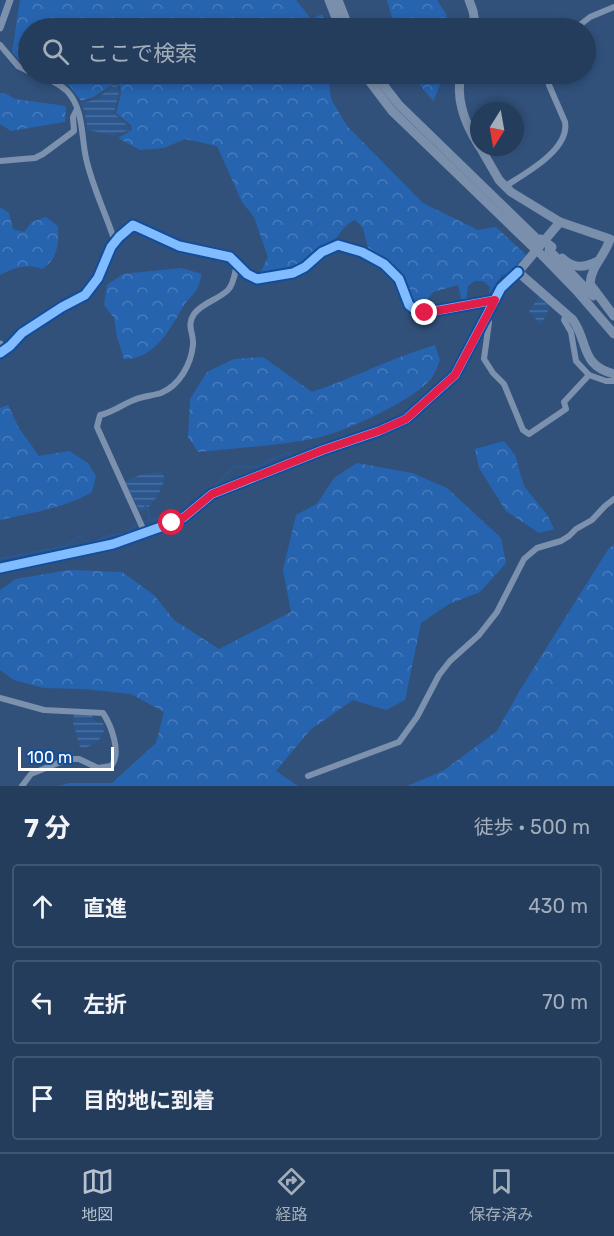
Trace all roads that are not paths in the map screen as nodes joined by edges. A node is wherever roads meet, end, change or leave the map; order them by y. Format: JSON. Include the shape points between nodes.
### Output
{"nodes":[{"id":1,"x":10,"y":0,"type":"edge"},
{"id":2,"x":329,"y":0,"type":"edge"},
{"id":3,"x":338,"y":0,"type":"edge"},
{"id":4,"x":470,"y":0,"type":"edge"},
{"id":5,"x":614,"y":7,"type":"edge"},
{"id":6,"x":335,"y":18,"type":"edge"},
{"id":7,"x":345,"y":18,"type":"edge"},
{"id":8,"x":474,"y":18,"type":"edge"},
{"id":9,"x":589,"y":18,"type":"edge"},
{"id":10,"x":0,"y":28,"type":"edge"},
{"id":11,"x":0,"y":45,"type":"edge"},
{"id":12,"x":18,"y":66,"type":"edge"},
{"id":13,"x":57,"y":84,"type":"edge"},
{"id":14,"x":372,"y":84,"type":"edge"},
{"id":15,"x":383,"y":84,"type":"edge"},
{"id":16,"x":459,"y":84,"type":"edge"},
{"id":17,"x":549,"y":84,"type":"edge"},
{"id":18,"x":77,"y":109,"type":"junction"},
{"id":19,"x":470,"y":130,"type":"edge"},
{"id":20,"x":485,"y":156,"type":"edge"},
{"id":21,"x":0,"y":161,"type":"edge"},
{"id":22,"x":504,"y":187,"type":"junction"},
{"id":23,"x":560,"y":222,"type":"junction"},
{"id":24,"x":612,"y":240,"type":"edge"},
{"id":25,"x":115,"y":242,"type":"junction"},
{"id":26,"x":538,"y":242,"type":"junction"},
{"id":27,"x":548,"y":251,"type":"junction"},
{"id":28,"x":598,"y":261,"type":"junction"},
{"id":29,"x":237,"y":264,"type":"junction"},
{"id":30,"x":518,"y":272,"type":"junction"},
{"id":31,"x":576,"y":290,"type":"junction"},
{"id":32,"x":495,"y":300,"type":"junction"},
{"id":33,"x":566,"y":314,"type":"junction"},
{"id":34,"x":614,"y":316,"type":"edge"},
{"id":35,"x":485,"y":318,"type":"junction"},
{"id":36,"x":614,"y":321,"type":"edge"},
{"id":37,"x":614,"y":334,"type":"edge"},
{"id":38,"x":614,"y":341,"type":"edge"},
{"id":39,"x":0,"y":344,"type":"edge"},
{"id":40,"x":0,"y":354,"type":"edge"},
{"id":41,"x":611,"y":372,"type":"edge"},
{"id":42,"x":589,"y":375,"type":"junction"},
{"id":43,"x":614,"y":381,"type":"edge"},
{"id":44,"x":614,"y":499,"type":"edge"},
{"id":45,"x":145,"y":533,"type":"junction"},
{"id":46,"x":0,"y":568,"type":"edge"},
{"id":47,"x":0,"y":699,"type":"edge"},
{"id":48,"x":308,"y":776,"type":"dead end"},
{"id":49,"x":22,"y":786,"type":"edge"}],
"edges":[{"from":1,"to":10,"type":"street"},
{"from":2,"to":6,"type":"main road"},
{"from":3,"to":7,"type":"main road"},
{"from":4,"to":8,"type":"main road"},
{"from":5,"to":9,"type":"street"},
{"from":11,"to":12,"type":"street"},
{"from":13,"to":18,"type":"street","via":[[67,91]]},
{"from":14,"to":26,"type":"main road","via":[[392,111]]},
{"from":15,"to":26,"type":"main road","via":[[399,105]]},
{"from":16,"to":19,"type":"main road","via":[[464,118]]},
{"from":17,"to":22,"type":"street","via":[[565,122],[564,136],[541,163]]},
{"from":18,"to":21,"type":"street","via":[[74,130],[43,154]]},
{"from":18,"to":25,"type":"street","via":[[86,157]]},
{"from":20,"to":22,"type":"main road"},
{"from":22,"to":23,"type":"main road"},
{"from":23,"to":24,"type":"main road"},
{"from":23,"to":30,"type":"main road"},
{"from":24,"to":28,"type":"main road"},
{"from":25,"to":29,"type":"street","via":[[133,225],[179,246],[230,257]]},
{"from":25,"to":40,"type":"street","via":[[98,278],[85,294],[21,333]]},
{"from":26,"to":27,"type":"main road","bridge":true},
{"from":27,"to":28,"type":"main road","via":[[574,266]]},
{"from":27,"to":31,"type":"main road"},
{"from":27,"to":36,"type":"main road"},
{"from":28,"to":34,"type":"main road","via":[[590,274],[590,284]]},
{"from":29,"to":32,"type":"street","via":[[257,279],[293,273],[338,245],[362,252],[388,268],[399,279],[409,305],[418,312]]},
{"from":29,"to":45,"type":"street","via":[[229,290],[201,306],[190,321],[193,343],[186,371],[162,393],[136,399],[100,415],[97,427]]},
{"from":30,"to":32,"type":"street"},
{"from":30,"to":33,"type":"main road"},
{"from":31,"to":37,"type":"main road"},
{"from":31,"to":38,"type":"main road"},
{"from":32,"to":35,"type":"street"},
{"from":33,"to":41,"type":"main road","via":[[579,330],[593,364]]},
{"from":33,"to":42,"type":"street","via":[[564,320],[571,332],[576,361]]},
{"from":35,"to":42,"type":"street","via":[[489,322],[484,359],[504,384],[524,430],[532,433],[566,409],[564,402]]},
{"from":35,"to":45,"type":"street","via":[[455,375],[406,419],[212,494],[183,518]]},
{"from":39,"to":40,"type":"street"},
{"from":42,"to":43,"type":"street"},
{"from":44,"to":48,"type":"street","via":[[569,536],[524,559],[497,612],[439,675],[399,742]]},
{"from":45,"to":46,"type":"street"},
{"from":47,"to":49,"type":"street","via":[[44,710],[103,713],[113,739],[116,751],[111,766],[98,768],[79,759],[68,759],[31,774]]}]}
